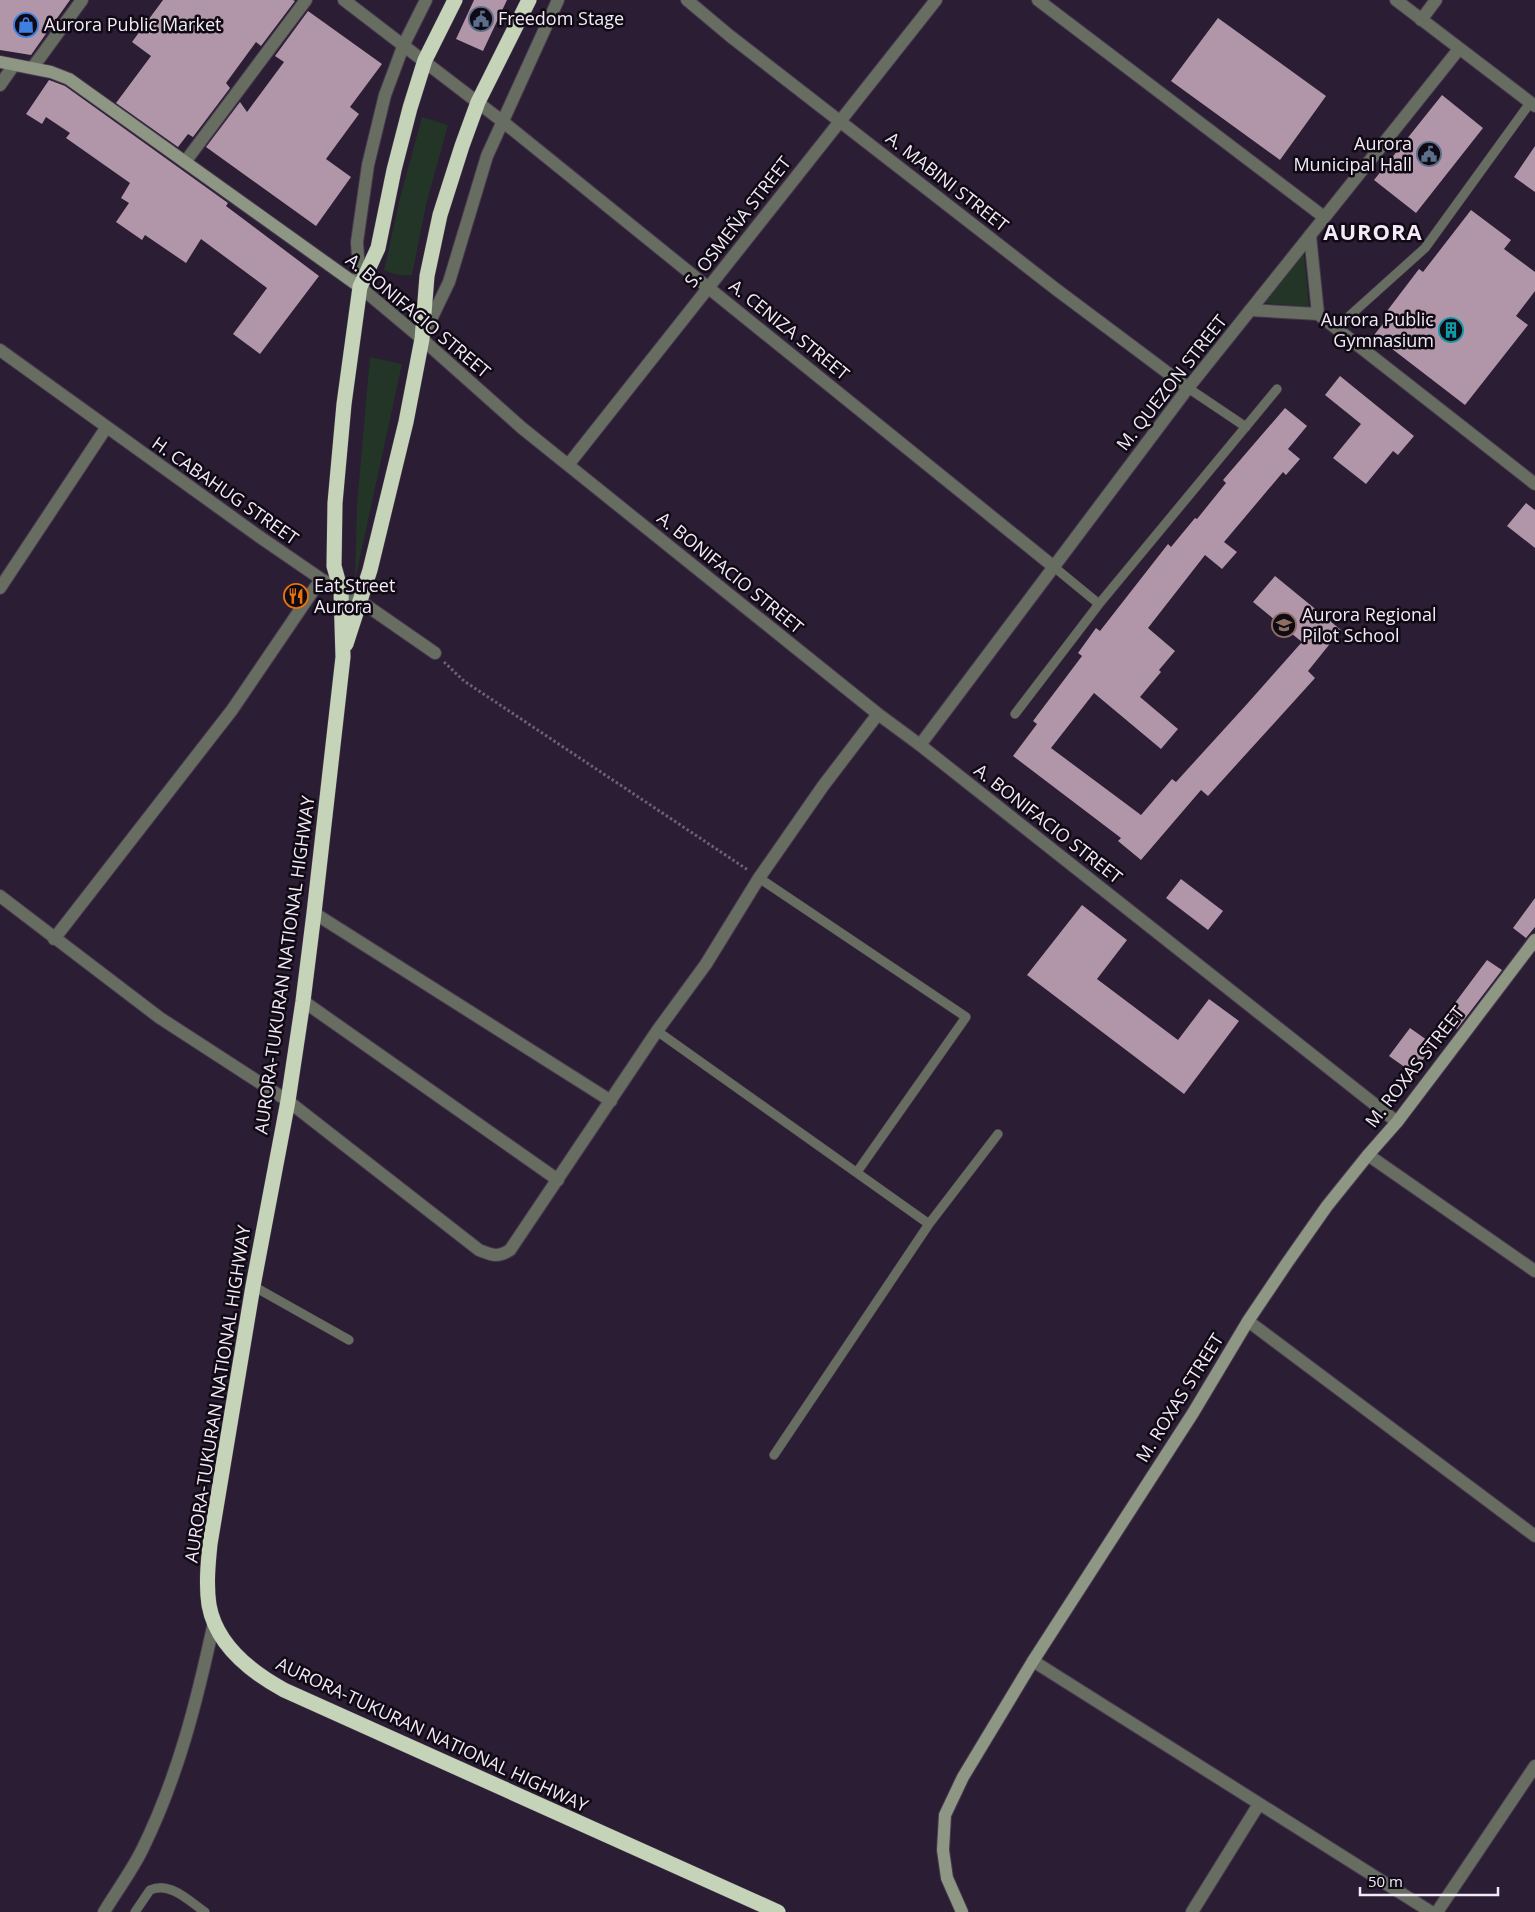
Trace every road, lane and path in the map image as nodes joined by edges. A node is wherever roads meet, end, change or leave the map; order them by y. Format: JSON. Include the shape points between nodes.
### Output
{"nodes":[{"id":1,"x":82,"y":0,"type":"edge"},
{"id":2,"x":306,"y":0,"type":"edge"},
{"id":3,"x":344,"y":0,"type":"edge"},
{"id":4,"x":426,"y":0,"type":"edge"},
{"id":5,"x":455,"y":0,"type":"edge"},
{"id":6,"x":529,"y":0,"type":"edge"},
{"id":7,"x":558,"y":0,"type":"edge"},
{"id":8,"x":687,"y":0,"type":"edge"},
{"id":9,"x":936,"y":0,"type":"edge"},
{"id":10,"x":1038,"y":0,"type":"edge"},
{"id":11,"x":1396,"y":0,"type":"edge"},
{"id":12,"x":1436,"y":0,"type":"edge"},
{"id":13,"x":1421,"y":20,"type":"junction"},
{"id":14,"x":404,"y":44,"type":"junction"},
{"id":15,"x":1459,"y":48,"type":"junction"},
{"id":16,"x":425,"y":60,"type":"junction"},
{"id":17,"x":0,"y":62,"type":"edge"},
{"id":18,"x":14,"y":65,"type":"junction"},
{"id":19,"x":33,"y":67,"type":"junction"},
{"id":20,"x":0,"y":85,"type":"edge"},
{"id":21,"x":478,"y":102,"type":"junction"},
{"id":22,"x":1533,"y":104,"type":"edge"},
{"id":23,"x":502,"y":121,"type":"junction"},
{"id":24,"x":840,"y":121,"type":"junction"},
{"id":25,"x":186,"y":162,"type":"junction"},
{"id":26,"x":1324,"y":217,"type":"junction"},
{"id":27,"x":1310,"y":235,"type":"junction"},
{"id":28,"x":360,"y":287,"type":"junction"},
{"id":29,"x":708,"y":287,"type":"junction"},
{"id":30,"x":1250,"y":310,"type":"junction"},
{"id":31,"x":1318,"y":314,"type":"junction"},
{"id":32,"x":1336,"y":328,"type":"junction"},
{"id":33,"x":422,"y":338,"type":"junction"},
{"id":34,"x":0,"y":350,"type":"edge"},
{"id":35,"x":1188,"y":388,"type":"junction"},
{"id":36,"x":1277,"y":389,"type":"dead end"},
{"id":37,"x":1246,"y":427,"type":"junction"},
{"id":38,"x":106,"y":428,"type":"junction"},
{"id":39,"x":568,"y":465,"type":"junction"},
{"id":40,"x":1535,"y":484,"type":"edge"},
{"id":41,"x":1054,"y":567,"type":"junction"},
{"id":42,"x":320,"y":579,"type":"junction"},
{"id":43,"x":0,"y":588,"type":"edge"},
{"id":44,"x":341,"y":591,"type":"junction"},
{"id":45,"x":360,"y":601,"type":"junction"},
{"id":46,"x":1099,"y":604,"type":"junction"},
{"id":47,"x":435,"y":653,"type":"joint"},
{"id":48,"x":343,"y":656,"type":"junction"},
{"id":49,"x":878,"y":714,"type":"junction"},
{"id":50,"x":1015,"y":714,"type":"dead end"},
{"id":51,"x":920,"y":745,"type":"junction"},
{"id":52,"x":759,"y":878,"type":"junction"},
{"id":53,"x":0,"y":896,"type":"edge"},
{"id":54,"x":314,"y":913,"type":"junction"},
{"id":55,"x":54,"y":939,"type":"junction"},
{"id":56,"x":1535,"y":940,"type":"edge"},
{"id":57,"x":303,"y":1001,"type":"junction"},
{"id":58,"x":658,"y":1031,"type":"junction"},
{"id":59,"x":288,"y":1101,"type":"junction"},
{"id":60,"x":611,"y":1101,"type":"junction"},
{"id":61,"x":1397,"y":1122,"type":"junction"},
{"id":62,"x":998,"y":1134,"type":"dead end"},
{"id":63,"x":1368,"y":1154,"type":"junction"},
{"id":64,"x":857,"y":1172,"type":"junction"},
{"id":65,"x":558,"y":1180,"type":"junction"},
{"id":66,"x":929,"y":1224,"type":"junction"},
{"id":67,"x":1535,"y":1271,"type":"edge"},
{"id":68,"x":253,"y":1286,"type":"junction"},
{"id":69,"x":1248,"y":1321,"type":"junction"},
{"id":70,"x":349,"y":1340,"type":"dead end"},
{"id":71,"x":774,"y":1455,"type":"dead end"},
{"id":72,"x":1535,"y":1536,"type":"edge"},
{"id":73,"x":214,"y":1622,"type":"junction"},
{"id":74,"x":1033,"y":1662,"type":"junction"},
{"id":75,"x":1535,"y":1766,"type":"edge"},
{"id":76,"x":1259,"y":1804,"type":"junction"},
{"id":77,"x":104,"y":1912,"type":"edge"},
{"id":78,"x":135,"y":1912,"type":"edge"},
{"id":79,"x":205,"y":1912,"type":"edge"},
{"id":80,"x":778,"y":1912,"type":"edge"},
{"id":81,"x":962,"y":1912,"type":"edge"},
{"id":82,"x":1192,"y":1912,"type":"edge"},
{"id":83,"x":1431,"y":1912,"type":"edge"},
{"id":84,"x":1437,"y":1912,"type":"edge"}],
"edges":[{"from":1,"to":19,"type":"street"},
{"from":2,"to":25,"type":"street"},
{"from":3,"to":14,"type":"street","name":"A. CENIZA STREET"},
{"from":4,"to":14,"type":"street","name":"AURORA-TUKURAN NATIONAL HIGHWAY"},
{"from":5,"to":16,"type":"highway","name":"AURORA-TUKURAN NATIONAL HIGHWAY"},
{"from":6,"to":21,"type":"highway","name":"AURORA-TUKURAN NATIONAL HIGHWAY"},
{"from":7,"to":23,"type":"street","name":"AURORA-TUKURAN NATIONAL HIGHWAY"},
{"from":8,"to":24,"type":"street","name":"A. MABINI STREET"},
{"from":9,"to":24,"type":"street","name":"S. OSMEÑA STREET"},
{"from":10,"to":26,"type":"street"},
{"from":11,"to":13,"type":"street"},
{"from":12,"to":13,"type":"street"},
{"from":13,"to":15,"type":"street"},
{"from":14,"to":16,"type":"street","name":"A. CENIZA STREET"},
{"from":14,"to":28,"type":"street","name":"AURORA-TUKURAN NATIONAL HIGHWAY","via":[[385,95],[368,165],[357,242]]},
{"from":15,"to":22,"type":"street"},
{"from":15,"to":26,"type":"street","name":"M. QUEZON STREET"},
{"from":16,"to":21,"type":"street","name":"A. CENIZA STREET"},
{"from":16,"to":28,"type":"highway","name":"AURORA-TUKURAN NATIONAL HIGHWAY","via":[[403,134],[378,248]]},
{"from":17,"to":18,"type":"street","name":"A. BONIFACIO STREET"},
{"from":18,"to":19,"type":"street","name":"A. BONIFACIO STREET"},
{"from":18,"to":20,"type":"street"},
{"from":19,"to":25,"type":"street","name":"A. BONIFACIO STREET","via":[[69,79]]},
{"from":21,"to":23,"type":"street","name":"A. CENIZA STREET"},
{"from":21,"to":33,"type":"highway","name":"AURORA-TUKURAN NATIONAL HIGHWAY","via":[[440,215],[427,276]]},
{"from":22,"to":32,"type":"lane","via":[[1425,248]]},
{"from":23,"to":29,"type":"street","name":"A. CENIZA STREET"},
{"from":23,"to":33,"type":"street","name":"AURORA-TUKURAN NATIONAL HIGHWAY","via":[[487,156],[448,282]]},
{"from":24,"to":29,"type":"street","name":"S. OSMEÑA STREET"},
{"from":24,"to":35,"type":"street","name":"A. MABINI STREET"},
{"from":25,"to":28,"type":"street","name":"A. BONIFACIO STREET"},
{"from":26,"to":27,"type":"street","name":"M. QUEZON STREET"},
{"from":27,"to":30,"type":"street","name":"M. QUEZON STREET"},
{"from":27,"to":31,"type":"street"},
{"from":28,"to":33,"type":"street","name":"A. BONIFACIO STREET"},
{"from":28,"to":44,"type":"highway","name":"AURORA-TUKURAN NATIONAL HIGHWAY","via":[[335,503],[334,566]]},
{"from":29,"to":39,"type":"street","name":"S. OSMEÑA STREET"},
{"from":29,"to":41,"type":"street","name":"A. CENIZA STREET"},
{"from":30,"to":31,"type":"street"},
{"from":30,"to":35,"type":"street","name":"M. QUEZON STREET"},
{"from":31,"to":32,"type":"street"},
{"from":32,"to":40,"type":"street"},
{"from":33,"to":39,"type":"street","name":"A. BONIFACIO STREET"},
{"from":33,"to":45,"type":"highway","name":"AURORA-TUKURAN NATIONAL HIGHWAY","via":[[384,518]]},
{"from":34,"to":38,"type":"street","name":"H. CABAHUG STREET"},
{"from":35,"to":37,"type":"lane"},
{"from":35,"to":41,"type":"street","name":"M. QUEZON STREET"},
{"from":36,"to":37,"type":"lane"},
{"from":37,"to":46,"type":"lane"},
{"from":38,"to":42,"type":"street","name":"H. CABAHUG STREET"},
{"from":38,"to":43,"type":"street"},
{"from":39,"to":49,"type":"street","name":"A. BONIFACIO STREET"},
{"from":41,"to":46,"type":"lane"},
{"from":41,"to":51,"type":"street","name":"M. QUEZON STREET"},
{"from":42,"to":44,"type":"street","name":"H. CABAHUG STREET"},
{"from":42,"to":55,"type":"street","via":[[232,710]]},
{"from":44,"to":45,"type":"street","name":"H. CABAHUG STREET"},
{"from":44,"to":48,"type":"highway","name":"AURORA-TUKURAN NATIONAL HIGHWAY"},
{"from":45,"to":47,"type":"street","name":"H. CABAHUG STREET"},
{"from":45,"to":48,"type":"highway","name":"AURORA-TUKURAN NATIONAL HIGHWAY"},
{"from":46,"to":50,"type":"lane"},
{"from":47,"to":52,"type":"path","via":[[464,681]]},
{"from":48,"to":54,"type":"highway","name":"AURORA-TUKURAN NATIONAL HIGHWAY"},
{"from":49,"to":51,"type":"street","name":"A. BONIFACIO STREET"},
{"from":49,"to":52,"type":"street"},
{"from":51,"to":61,"type":"street","name":"A. BONIFACIO STREET"},
{"from":52,"to":58,"type":"street","via":[[706,964]]},
{"from":52,"to":64,"type":"lane","via":[[966,1016]]},
{"from":53,"to":55,"type":"street"},
{"from":54,"to":57,"type":"highway","name":"AURORA-TUKURAN NATIONAL HIGHWAY"},
{"from":54,"to":60,"type":"street"},
{"from":55,"to":59,"type":"street","via":[[160,1018]]},
{"from":56,"to":61,"type":"street","name":"M. ROXAS STREET"},
{"from":57,"to":59,"type":"highway","name":"AURORA-TUKURAN NATIONAL HIGHWAY"},
{"from":57,"to":65,"type":"street"},
{"from":58,"to":60,"type":"street"},
{"from":58,"to":64,"type":"lane"},
{"from":59,"to":65,"type":"street","via":[[479,1250],[490,1254],[501,1255],[510,1250]]},
{"from":59,"to":68,"type":"highway","name":"AURORA-TUKURAN NATIONAL HIGHWAY"},
{"from":60,"to":65,"type":"street"},
{"from":61,"to":63,"type":"street","name":"M. ROXAS STREET"},
{"from":62,"to":66,"type":"lane"},
{"from":63,"to":67,"type":"street"},
{"from":63,"to":69,"type":"street","name":"M. ROXAS STREET","via":[[1322,1213]]},
{"from":64,"to":66,"type":"lane"},
{"from":66,"to":71,"type":"lane"},
{"from":68,"to":70,"type":"lane"},
{"from":68,"to":73,"type":"highway","name":"AURORA-TUKURAN NATIONAL HIGHWAY","via":[[210,1544],[207,1578]]},
{"from":69,"to":72,"type":"street"},
{"from":69,"to":74,"type":"street","name":"M. ROXAS STREET","via":[[1188,1422]]},
{"from":73,"to":77,"type":"street","via":[[189,1729],[165,1799],[141,1852]]},
{"from":73,"to":80,"type":"highway","name":"AURORA-TUKURAN NATIONAL HIGHWAY","via":[[242,1661],[261,1678],[284,1690]]},
{"from":74,"to":76,"type":"street"},
{"from":74,"to":81,"type":"street","name":"M. ROXAS STREET","via":[[963,1777],[945,1815],[943,1850],[947,1878]]},
{"from":75,"to":84,"type":"street"},
{"from":76,"to":82,"type":"street"},
{"from":76,"to":83,"type":"street"},
{"from":78,"to":79,"type":"lane","via":[[150,1890],[163,1887]]}]}
